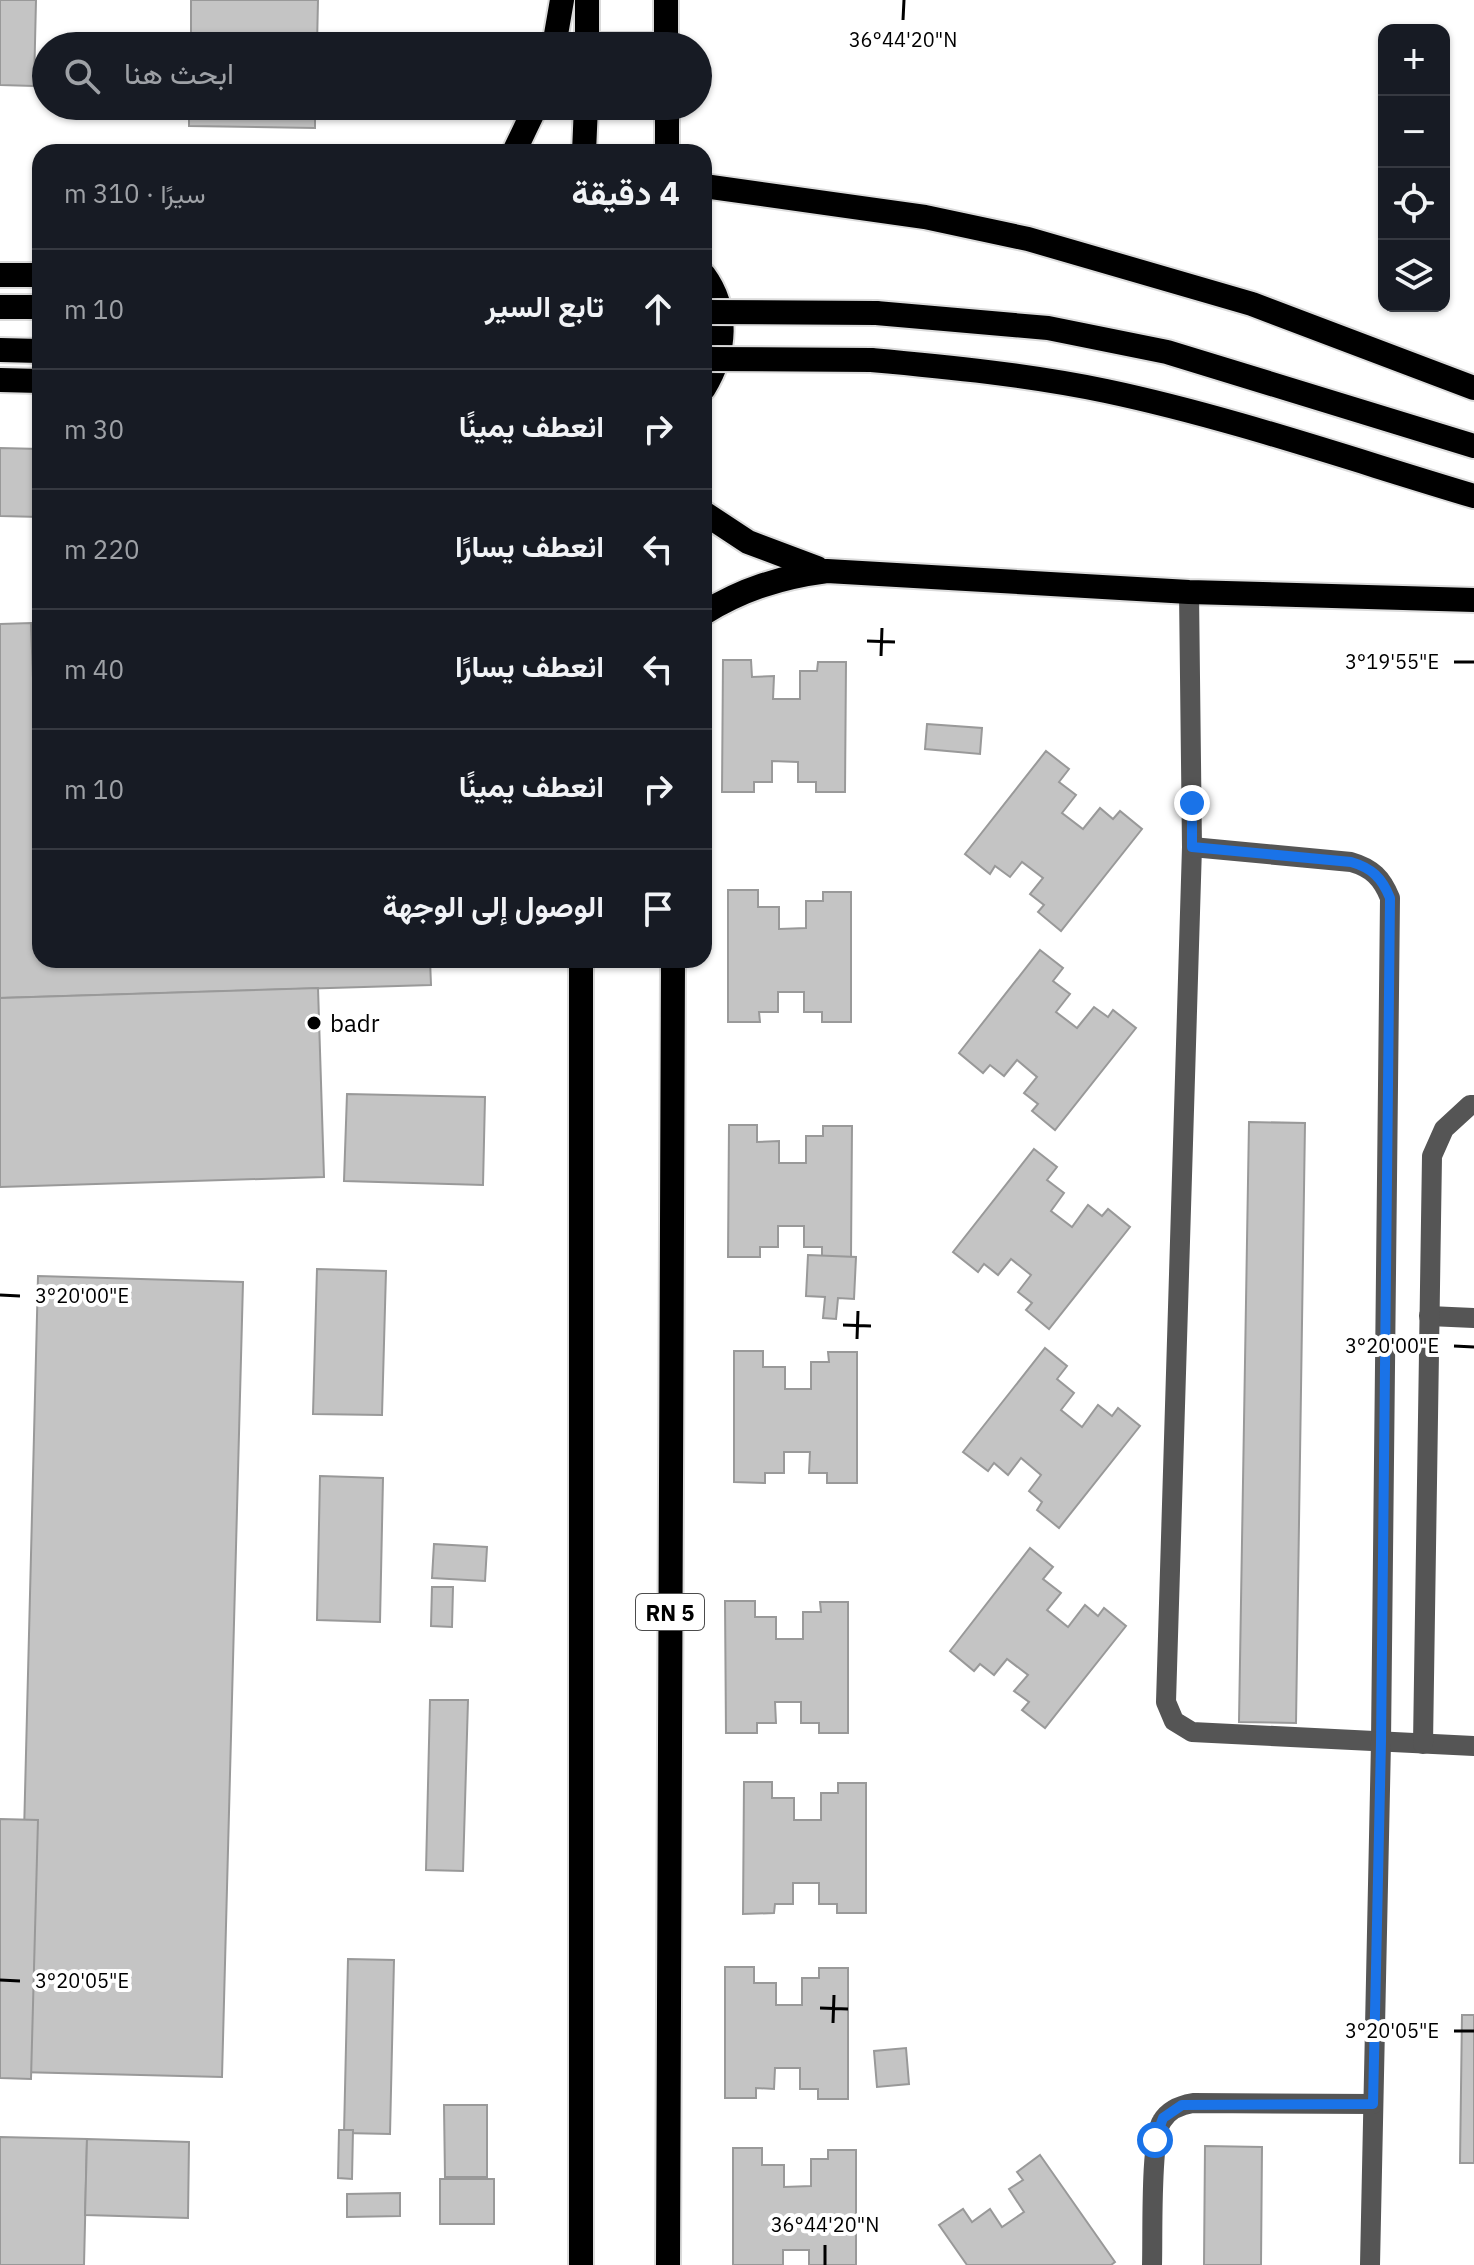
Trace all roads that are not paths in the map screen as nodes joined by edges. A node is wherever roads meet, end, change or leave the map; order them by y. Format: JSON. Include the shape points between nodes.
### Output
{"nodes":[{"id":1,"x":562,"y":0,"type":"edge"},
{"id":2,"x":587,"y":0,"type":"edge"},
{"id":3,"x":666,"y":0,"type":"edge"},
{"id":4,"x":556,"y":32,"type":"edge"},
{"id":5,"x":587,"y":32,"type":"edge"},
{"id":6,"x":666,"y":32,"type":"edge"},
{"id":7,"x":529,"y":120,"type":"edge"},
{"id":8,"x":585,"y":120,"type":"edge"},
{"id":9,"x":667,"y":120,"type":"edge"},
{"id":10,"x":518,"y":144,"type":"edge"},
{"id":11,"x":584,"y":144,"type":"edge"},
{"id":12,"x":667,"y":144,"type":"edge"},
{"id":13,"x":712,"y":187,"type":"edge"},
{"id":14,"x":0,"y":275,"type":"edge"},
{"id":15,"x":32,"y":275,"type":"edge"},
{"id":16,"x":712,"y":287,"type":"edge"},
{"id":17,"x":0,"y":307,"type":"edge"},
{"id":18,"x":32,"y":307,"type":"edge"},
{"id":19,"x":712,"y":312,"type":"edge"},
{"id":20,"x":0,"y":350,"type":"edge"},
{"id":21,"x":32,"y":351,"type":"edge"},
{"id":22,"x":712,"y":359,"type":"edge"},
{"id":23,"x":712,"y":376,"type":"edge"},
{"id":24,"x":0,"y":380,"type":"edge"},
{"id":25,"x":32,"y":381,"type":"edge"},
{"id":26,"x":1474,"y":388,"type":"edge"},
{"id":27,"x":1474,"y":446,"type":"edge"},
{"id":28,"x":1474,"y":496,"type":"edge"},
{"id":29,"x":712,"y":518,"type":"edge"},
{"id":30,"x":827,"y":571,"type":"junction"},
{"id":31,"x":1189,"y":592,"type":"junction"},
{"id":32,"x":1474,"y":600,"type":"edge"},
{"id":33,"x":712,"y":608,"type":"edge"},
{"id":34,"x":1192,"y":847,"type":"junction"},
{"id":35,"x":581,"y":968,"type":"edge"},
{"id":36,"x":673,"y":968,"type":"edge"},
{"id":37,"x":1474,"y":1105,"type":"edge"},
{"id":38,"x":1429,"y":1316,"type":"junction"},
{"id":39,"x":1474,"y":1318,"type":"edge"},
{"id":40,"x":1381,"y":1742,"type":"junction"},
{"id":41,"x":1423,"y":1744,"type":"junction"},
{"id":42,"x":1474,"y":1746,"type":"edge"},
{"id":43,"x":1373,"y":2104,"type":"junction"},
{"id":44,"x":581,"y":2265,"type":"edge"},
{"id":45,"x":668,"y":2265,"type":"edge"},
{"id":46,"x":1152,"y":2265,"type":"edge"},
{"id":47,"x":1370,"y":2265,"type":"edge"}],
"edges":[{"from":1,"to":4,"type":"highway"},
{"from":2,"to":5,"type":"highway"},
{"from":3,"to":6,"type":"highway"},
{"from":7,"to":10,"type":"highway"},
{"from":8,"to":11,"type":"highway"},
{"from":9,"to":12,"type":"highway"},
{"from":13,"to":26,"type":"highway","via":[[925,217],[1028,239],[1252,304]]},
{"from":14,"to":15,"type":"highway"},
{"from":16,"to":23,"type":"highway","via":[[721,312],[722,343]]},
{"from":17,"to":18,"type":"highway"},
{"from":19,"to":27,"type":"highway","bridge":true,"via":[[876,313],[1048,328],[1167,352]]},
{"from":20,"to":21,"type":"highway"},
{"from":22,"to":28,"type":"highway","bridge":true,"via":[[871,360],[994,371],[1107,391]]},
{"from":24,"to":25,"type":"highway"},
{"from":29,"to":30,"type":"highway","via":[[748,542]]},
{"from":30,"to":31,"type":"highway"},
{"from":30,"to":33,"type":"highway","via":[[761,584]]},
{"from":31,"to":32,"type":"highway"},
{"from":31,"to":34,"type":"street"},
{"from":34,"to":40,"type":"street","via":[[1351,862],[1376,874],[1390,898]]},
{"from":34,"to":40,"type":"street","via":[[1166,1702],[1174,1721],[1192,1732]]},
{"from":35,"to":44,"type":"highway"},
{"from":36,"to":45,"type":"highway","number":"RN 5"},
{"from":37,"to":38,"type":"street","via":[[1444,1129],[1432,1156]]},
{"from":38,"to":39,"type":"street"},
{"from":38,"to":41,"type":"street"},
{"from":40,"to":41,"type":"street"},
{"from":40,"to":43,"type":"street"},
{"from":41,"to":42,"type":"street"},
{"from":43,"to":46,"type":"street","via":[[1193,2103],[1172,2110],[1155,2140]]},
{"from":43,"to":47,"type":"street"}]}
